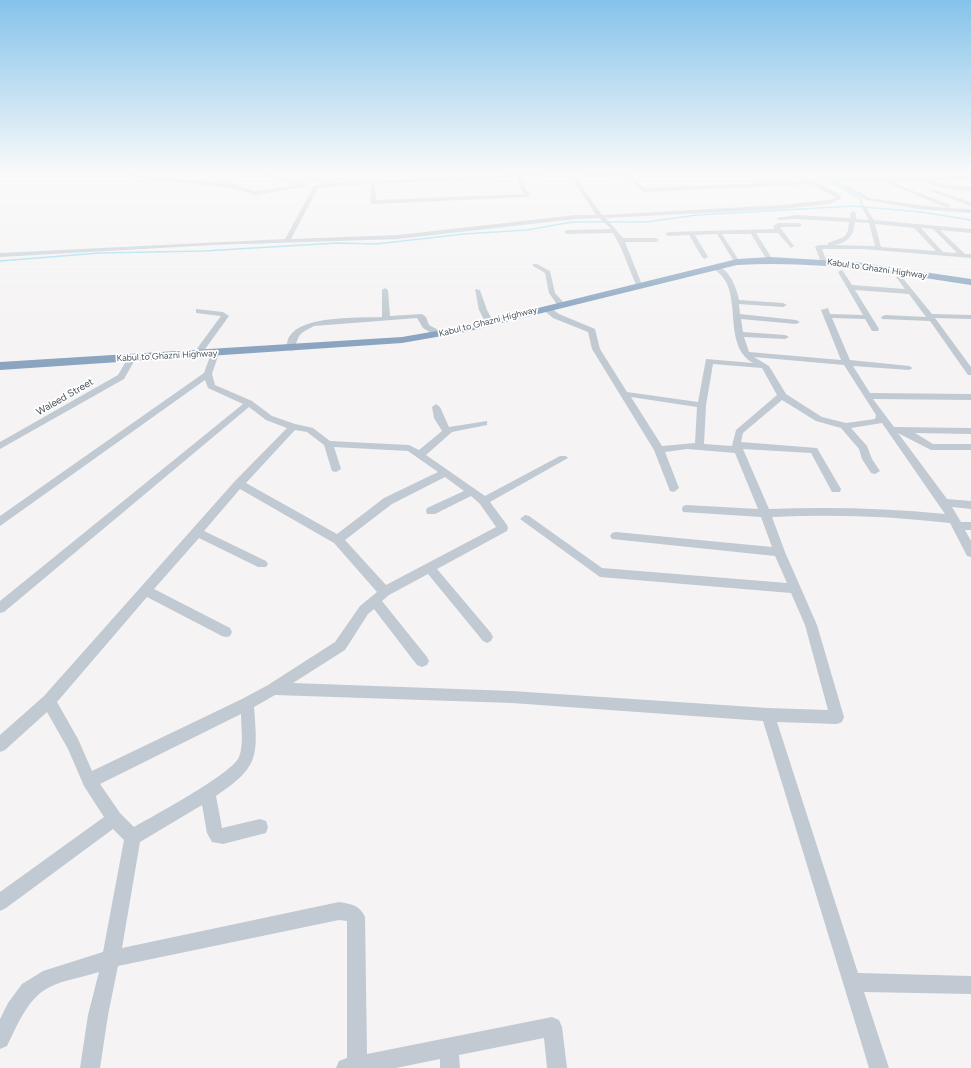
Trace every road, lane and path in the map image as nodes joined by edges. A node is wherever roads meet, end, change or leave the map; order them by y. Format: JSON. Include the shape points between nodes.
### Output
{"nodes":[{"id":1,"x":296,"y":222,"type":"edge"},
{"id":2,"x":548,"y":222,"type":"edge"},
{"id":3,"x":607,"y":222,"type":"edge"},
{"id":4,"x":852,"y":222,"type":"edge"},
{"id":5,"x":864,"y":222,"type":"edge"},
{"id":6,"x":872,"y":223,"type":"junction"},
{"id":7,"x":799,"y":225,"type":"dead end"},
{"id":8,"x":916,"y":226,"type":"junction"},
{"id":9,"x":934,"y":227,"type":"junction"},
{"id":10,"x":614,"y":230,"type":"junction"},
{"id":11,"x":752,"y":231,"type":"junction"},
{"id":12,"x":779,"y":231,"type":"junction"},
{"id":13,"x":970,"y":231,"type":"edge"},
{"id":14,"x":567,"y":232,"type":"dead end"},
{"id":15,"x":718,"y":232,"type":"junction"},
{"id":16,"x":691,"y":233,"type":"junction"},
{"id":17,"x":668,"y":234,"type":"dead end"},
{"id":18,"x":287,"y":240,"type":"junction"},
{"id":19,"x":621,"y":240,"type":"junction"},
{"id":20,"x":656,"y":240,"type":"dead end"},
{"id":21,"x":791,"y":246,"type":"dead end"},
{"id":22,"x":818,"y":247,"type":"junction"},
{"id":23,"x":879,"y":248,"type":"junction"},
{"id":24,"x":942,"y":254,"type":"junction"},
{"id":25,"x":0,"y":255,"type":"edge"},
{"id":26,"x":964,"y":256,"type":"junction"},
{"id":27,"x":971,"y":256,"type":"edge"},
{"id":28,"x":705,"y":257,"type":"dead end"},
{"id":29,"x":770,"y":260,"type":"junction"},
{"id":30,"x":737,"y":262,"type":"junction"},
{"id":31,"x":824,"y":262,"type":"junction"},
{"id":32,"x":535,"y":265,"type":"dead end"},
{"id":33,"x":715,"y":267,"type":"junction"},
{"id":34,"x":841,"y":272,"type":"dead end"},
{"id":35,"x":899,"y":277,"type":"dead end"},
{"id":36,"x":971,"y":282,"type":"edge"},
{"id":37,"x":638,"y":285,"type":"junction"},
{"id":38,"x":849,"y":287,"type":"junction"},
{"id":39,"x":385,"y":290,"type":"dead end"},
{"id":40,"x":477,"y":290,"type":"dead end"},
{"id":41,"x":912,"y":292,"type":"junction"},
{"id":42,"x":735,"y":302,"type":"junction"},
{"id":43,"x":561,"y":304,"type":"junction"},
{"id":44,"x":783,"y":305,"type":"dead end"},
{"id":45,"x":545,"y":308,"type":"junction"},
{"id":46,"x":199,"y":311,"type":"dead end"},
{"id":47,"x":737,"y":316,"type":"junction"},
{"id":48,"x":866,"y":317,"type":"junction"},
{"id":49,"x":885,"y":317,"type":"dead end"},
{"id":50,"x":931,"y":317,"type":"junction"},
{"id":51,"x":961,"y":317,"type":"junction"},
{"id":52,"x":971,"y":317,"type":"edge"},
{"id":53,"x":386,"y":318,"type":"junction"},
{"id":54,"x":490,"y":322,"type":"junction"},
{"id":55,"x":796,"y":322,"type":"dead end"},
{"id":56,"x":971,"y":325,"type":"edge"},
{"id":57,"x":875,"y":329,"type":"dead end"},
{"id":58,"x":439,"y":334,"type":"junction"},
{"id":59,"x":739,"y":334,"type":"junction"},
{"id":60,"x":785,"y":337,"type":"dead end"},
{"id":61,"x":290,"y":349,"type":"junction"},
{"id":62,"x":215,"y":353,"type":"junction"},
{"id":63,"x":197,"y":354,"type":"junction"},
{"id":64,"x":746,"y":354,"type":"junction"},
{"id":65,"x":132,"y":358,"type":"junction"},
{"id":66,"x":846,"y":361,"type":"junction"},
{"id":67,"x":765,"y":366,"type":"junction"},
{"id":68,"x":2,"y":367,"type":"edge"},
{"id":69,"x":909,"y":368,"type":"dead end"},
{"id":70,"x":971,"y":373,"type":"edge"},
{"id":71,"x":208,"y":374,"type":"junction"},
{"id":72,"x":625,"y":394,"type":"junction"},
{"id":73,"x":782,"y":395,"type":"junction"},
{"id":74,"x":867,"y":396,"type":"junction"},
{"id":75,"x":971,"y":397,"type":"edge"},
{"id":76,"x":249,"y":403,"type":"junction"},
{"id":77,"x":702,"y":405,"type":"junction"},
{"id":78,"x":436,"y":407,"type":"dead end"},
{"id":79,"x":881,"y":415,"type":"junction"},
{"id":80,"x":484,"y":423,"type":"dead end"},
{"id":81,"x":293,"y":427,"type":"junction"},
{"id":82,"x":845,"y":427,"type":"junction"},
{"id":83,"x":892,"y":430,"type":"junction"},
{"id":84,"x":903,"y":430,"type":"junction"},
{"id":85,"x":971,"y":431,"type":"edge"},
{"id":86,"x":447,"y":432,"type":"junction"},
{"id":87,"x":328,"y":444,"type":"junction"},
{"id":88,"x":0,"y":446,"type":"edge"},
{"id":89,"x":699,"y":447,"type":"junction"},
{"id":90,"x":737,"y":447,"type":"junction"},
{"id":91,"x":971,"y":447,"type":"edge"},
{"id":92,"x":659,"y":450,"type":"junction"},
{"id":93,"x":413,"y":451,"type":"junction"},
{"id":94,"x":563,"y":458,"type":"dead end"},
{"id":95,"x":336,"y":469,"type":"dead end"},
{"id":96,"x":875,"y":471,"type":"dead end"},
{"id":97,"x":446,"y":472,"type":"junction"},
{"id":98,"x":239,"y":484,"type":"junction"},
{"id":99,"x":674,"y":488,"type":"dead end"},
{"id":100,"x":836,"y":489,"type":"dead end"},
{"id":101,"x":470,"y":492,"type":"junction"},
{"id":102,"x":484,"y":501,"type":"junction"},
{"id":103,"x":944,"y":503,"type":"junction"},
{"id":104,"x":971,"y":505,"type":"edge"},
{"id":105,"x":687,"y":509,"type":"dead end"},
{"id":106,"x":431,"y":511,"type":"dead end"},
{"id":107,"x":765,"y":513,"type":"junction"},
{"id":108,"x":524,"y":519,"type":"dead end"},
{"id":109,"x":0,"y":522,"type":"edge"},
{"id":110,"x":956,"y":522,"type":"junction"},
{"id":111,"x":971,"y":526,"type":"edge"},
{"id":112,"x":197,"y":532,"type":"junction"},
{"id":113,"x":616,"y":536,"type":"dead end"},
{"id":114,"x":338,"y":540,"type":"junction"},
{"id":115,"x":779,"y":552,"type":"junction"},
{"id":116,"x":971,"y":553,"type":"edge"},
{"id":117,"x":262,"y":564,"type":"dead end"},
{"id":118,"x":429,"y":568,"type":"junction"},
{"id":119,"x":796,"y":589,"type":"junction"},
{"id":120,"x":146,"y":591,"type":"junction"},
{"id":121,"x":386,"y":592,"type":"junction"},
{"id":122,"x":375,"y":600,"type":"junction"},
{"id":123,"x":0,"y":608,"type":"edge"},
{"id":124,"x":226,"y":632,"type":"dead end"},
{"id":125,"x":487,"y":637,"type":"dead end"},
{"id":126,"x":422,"y":661,"type":"dead end"},
{"id":127,"x":273,"y":689,"type":"junction"},
{"id":128,"x":49,"y":701,"type":"junction"},
{"id":129,"x":248,"y":704,"type":"junction"},
{"id":130,"x":768,"y":715,"type":"junction"},
{"id":131,"x":0,"y":745,"type":"edge"},
{"id":132,"x":89,"y":781,"type":"junction"},
{"id":133,"x":208,"y":793,"type":"junction"},
{"id":134,"x":114,"y":819,"type":"junction"},
{"id":135,"x":260,"y":827,"type":"dead end"},
{"id":136,"x":133,"y":837,"type":"junction"},
{"id":137,"x":0,"y":902,"type":"edge"},
{"id":138,"x":111,"y":959,"type":"junction"},
{"id":139,"x":851,"y":982,"type":"junction"},
{"id":140,"x":971,"y":985,"type":"edge"},
{"id":141,"x":0,"y":1039,"type":"edge"},
{"id":142,"x":449,"y":1049,"type":"junction"},
{"id":143,"x":352,"y":1067,"type":"edge"},
{"id":144,"x":90,"y":1068,"type":"edge"},
{"id":145,"x":450,"y":1068,"type":"edge"},
{"id":146,"x":557,"y":1068,"type":"edge"},
{"id":147,"x":879,"y":1068,"type":"edge"}],
"edges":[{"from":1,"to":18,"type":"street"},
{"from":2,"to":18,"type":"street","via":[[398,237]]},
{"from":3,"to":10,"type":"street"},
{"from":4,"to":22,"type":"street","via":[[848,237],[837,244]]},
{"from":5,"to":6,"type":"street"},
{"from":6,"to":8,"type":"street"},
{"from":6,"to":23,"type":"street"},
{"from":7,"to":12,"type":"street","via":[[775,225]]},
{"from":8,"to":9,"type":"street"},
{"from":8,"to":24,"type":"street"},
{"from":9,"to":13,"type":"street"},
{"from":9,"to":26,"type":"street"},
{"from":10,"to":14,"type":"street"},
{"from":10,"to":19,"type":"street"},
{"from":11,"to":12,"type":"street"},
{"from":11,"to":15,"type":"street"},
{"from":11,"to":29,"type":"street"},
{"from":12,"to":21,"type":"street"},
{"from":15,"to":16,"type":"street"},
{"from":15,"to":30,"type":"street"},
{"from":16,"to":17,"type":"street"},
{"from":16,"to":28,"type":"street"},
{"from":18,"to":25,"type":"street"},
{"from":19,"to":20,"type":"street"},
{"from":19,"to":37,"type":"street"},
{"from":22,"to":23,"type":"street"},
{"from":22,"to":31,"type":"street"},
{"from":23,"to":24,"type":"street"},
{"from":24,"to":26,"type":"street"},
{"from":26,"to":27,"type":"street"},
{"from":29,"to":30,"type":"highway","name":"Kabul to Ghazni Highway"},
{"from":29,"to":31,"type":"highway","name":"Kabul to Ghazni Highway"},
{"from":30,"to":33,"type":"highway","name":"Kabul to Ghazni Highway"},
{"from":31,"to":36,"type":"highway","name":"Kabul to Ghazni Highway"},
{"from":32,"to":43,"type":"street","via":[[548,272],[552,293]]},
{"from":33,"to":37,"type":"highway","name":"Kabul to Ghazni Highway"},
{"from":33,"to":42,"type":"street","via":[[722,271],[730,284]]},
{"from":34,"to":38,"type":"street"},
{"from":35,"to":41,"type":"street"},
{"from":37,"to":43,"type":"highway","name":"Kabul to Ghazni Highway"},
{"from":38,"to":41,"type":"street"},
{"from":38,"to":48,"type":"street"},
{"from":39,"to":53,"type":"street"},
{"from":40,"to":54,"type":"street"},
{"from":41,"to":50,"type":"street"},
{"from":42,"to":44,"type":"street"},
{"from":42,"to":47,"type":"street"},
{"from":43,"to":45,"type":"highway","name":"Kabul to Ghazni Highway"},
{"from":45,"to":54,"type":"highway","name":"Kabul to Ghazni Highway"},
{"from":45,"to":72,"type":"street","via":[[556,316],[592,331],[596,349]]},
{"from":46,"to":63,"type":"street","via":[[225,316]]},
{"from":47,"to":55,"type":"street"},
{"from":47,"to":59,"type":"street"},
{"from":48,"to":57,"type":"street"},
{"from":48,"to":66,"type":"street","via":[[827,313]]},
{"from":49,"to":50,"type":"street"},
{"from":50,"to":51,"type":"street"},
{"from":50,"to":70,"type":"street"},
{"from":51,"to":52,"type":"street"},
{"from":51,"to":56,"type":"street"},
{"from":53,"to":58,"type":"street","via":[[419,316],[426,326]]},
{"from":53,"to":61,"type":"street","via":[[312,324],[292,338]]},
{"from":54,"to":58,"type":"highway","name":"Kabul to Ghazni Highway"},
{"from":58,"to":61,"type":"highway","name":"Kabul to Ghazni Highway","via":[[402,340]]},
{"from":59,"to":60,"type":"street"},
{"from":59,"to":64,"type":"street"},
{"from":61,"to":62,"type":"highway","name":"Kabul to Ghazni Highway"},
{"from":62,"to":63,"type":"highway","name":"Kabul to Ghazni Highway"},
{"from":62,"to":71,"type":"street"},
{"from":63,"to":65,"type":"highway","name":"Kabul to Ghazni Highway"},
{"from":64,"to":66,"type":"street"},
{"from":64,"to":67,"type":"street"},
{"from":65,"to":68,"type":"highway","name":"Kabul to Ghazni Highway"},
{"from":65,"to":88,"type":"street","name":"Waleed Street","via":[[121,377]]},
{"from":66,"to":69,"type":"street"},
{"from":66,"to":74,"type":"street"},
{"from":67,"to":73,"type":"street"},
{"from":67,"to":77,"type":"street","via":[[709,361]]},
{"from":71,"to":76,"type":"street","via":[[211,386]]},
{"from":71,"to":109,"type":"street"},
{"from":72,"to":77,"type":"street"},
{"from":72,"to":92,"type":"street"},
{"from":73,"to":82,"type":"street","via":[[815,419]]},
{"from":73,"to":90,"type":"street","via":[[739,432]]},
{"from":74,"to":75,"type":"street"},
{"from":74,"to":79,"type":"street"},
{"from":76,"to":81,"type":"street","via":[[269,418]]},
{"from":76,"to":123,"type":"street"},
{"from":77,"to":89,"type":"street"},
{"from":78,"to":86,"type":"street"},
{"from":79,"to":82,"type":"street","via":[[879,421]]},
{"from":79,"to":83,"type":"street"},
{"from":80,"to":86,"type":"street"},
{"from":81,"to":87,"type":"street","via":[[310,430]]},
{"from":81,"to":98,"type":"street"},
{"from":82,"to":96,"type":"street","via":[[864,448],[867,459]]},
{"from":83,"to":84,"type":"street"},
{"from":83,"to":103,"type":"street"},
{"from":84,"to":85,"type":"street"},
{"from":84,"to":91,"type":"street","via":[[931,447]]},
{"from":86,"to":93,"type":"street"},
{"from":87,"to":93,"type":"street"},
{"from":87,"to":95,"type":"street"},
{"from":89,"to":90,"type":"street"},
{"from":89,"to":92,"type":"street"},
{"from":90,"to":100,"type":"street","via":[[814,450]]},
{"from":90,"to":107,"type":"street"},
{"from":92,"to":99,"type":"street"},
{"from":93,"to":97,"type":"street"},
{"from":94,"to":102,"type":"street"},
{"from":97,"to":101,"type":"street"},
{"from":97,"to":114,"type":"street","via":[[388,501]]},
{"from":98,"to":112,"type":"street"},
{"from":98,"to":114,"type":"street"},
{"from":101,"to":102,"type":"street"},
{"from":101,"to":106,"type":"street"},
{"from":102,"to":118,"type":"street","via":[[503,528]]},
{"from":103,"to":104,"type":"street"},
{"from":103,"to":110,"type":"street"},
{"from":105,"to":107,"type":"street"},
{"from":107,"to":110,"type":"street","via":[[897,513]]},
{"from":107,"to":115,"type":"street"},
{"from":108,"to":119,"type":"street","via":[[600,572]]},
{"from":110,"to":111,"type":"street"},
{"from":110,"to":116,"type":"street"},
{"from":112,"to":117,"type":"street"},
{"from":112,"to":120,"type":"street"},
{"from":113,"to":115,"type":"street"},
{"from":114,"to":121,"type":"street"},
{"from":115,"to":119,"type":"street"},
{"from":118,"to":121,"type":"street"},
{"from":118,"to":125,"type":"street"},
{"from":119,"to":130,"type":"street","via":[[811,625],[837,717]]},
{"from":120,"to":124,"type":"street"},
{"from":120,"to":128,"type":"street"},
{"from":121,"to":122,"type":"street"},
{"from":122,"to":126,"type":"street"},
{"from":122,"to":127,"type":"street","via":[[364,610],[340,646]]},
{"from":127,"to":129,"type":"street"},
{"from":127,"to":130,"type":"street","via":[[512,697]]},
{"from":128,"to":131,"type":"street"},
{"from":128,"to":132,"type":"street","via":[[73,744]]},
{"from":129,"to":132,"type":"street"},
{"from":129,"to":133,"type":"street","via":[[248,751],[245,764]]},
{"from":130,"to":139,"type":"street"},
{"from":132,"to":134,"type":"street"},
{"from":133,"to":135,"type":"street","via":[[215,833],[218,836]]},
{"from":133,"to":136,"type":"street"},
{"from":134,"to":136,"type":"street"},
{"from":134,"to":137,"type":"street"},
{"from":136,"to":138,"type":"street"},
{"from":138,"to":141,"type":"street","via":[[43,980],[29,991],[15,1010]]},
{"from":138,"to":143,"type":"street","via":[[339,911],[352,913],[356,917]]},
{"from":138,"to":144,"type":"street","via":[[98,1015]]},
{"from":139,"to":140,"type":"street"},
{"from":139,"to":147,"type":"street"},
{"from":142,"to":143,"type":"street"},
{"from":142,"to":145,"type":"street"},
{"from":142,"to":146,"type":"street","via":[[552,1027]]}]}
